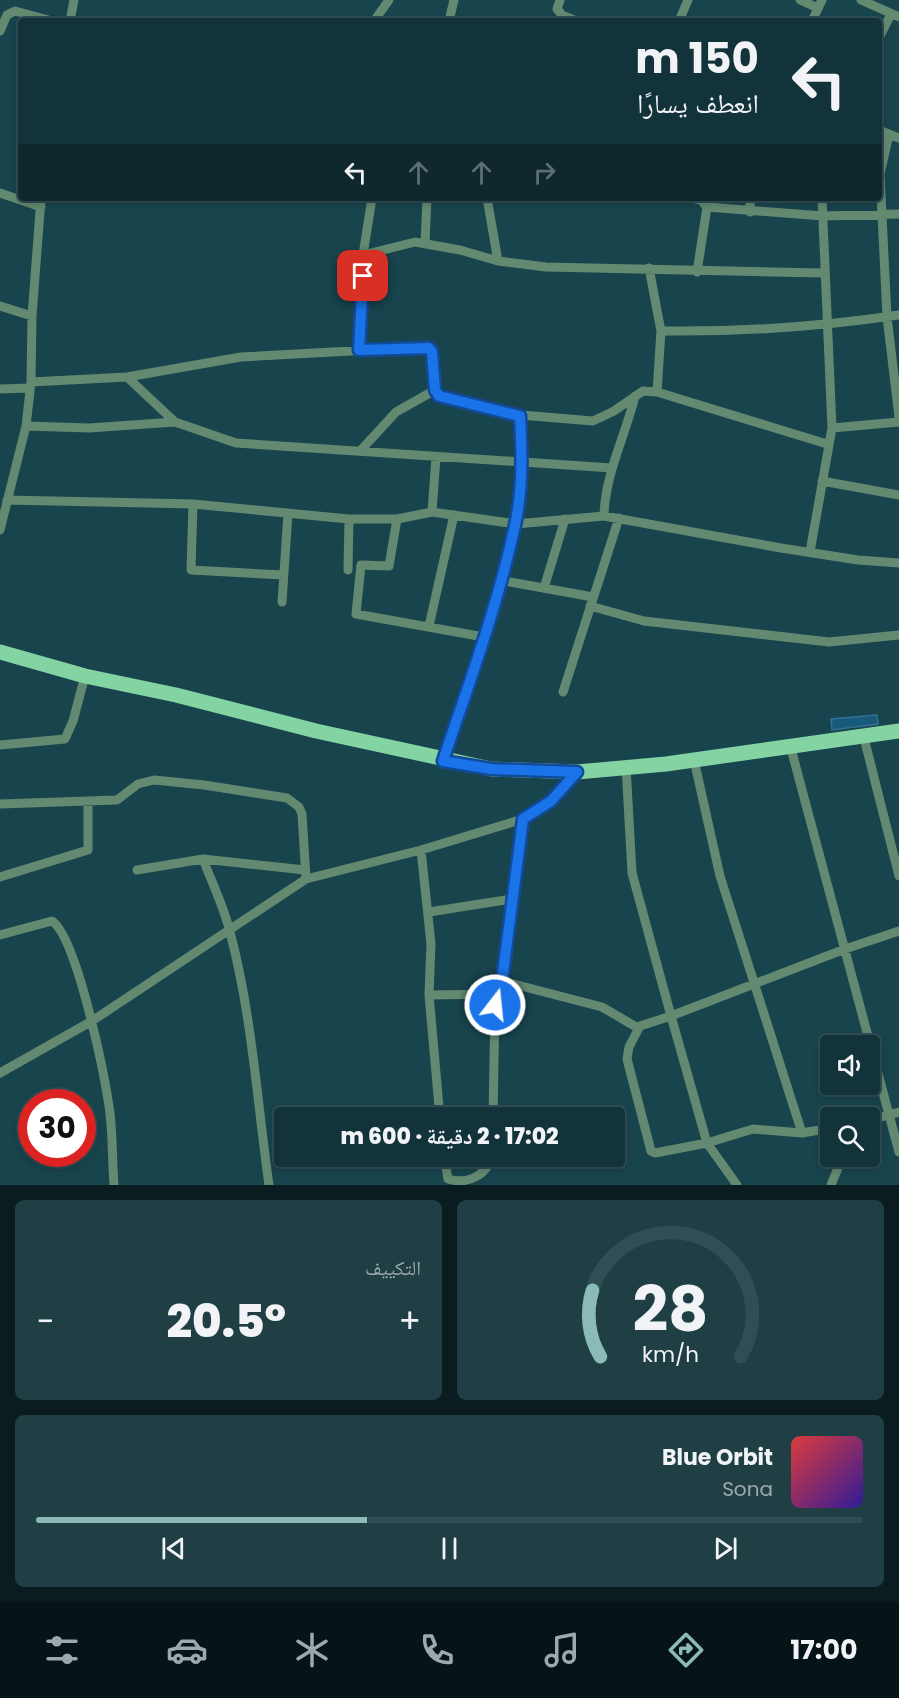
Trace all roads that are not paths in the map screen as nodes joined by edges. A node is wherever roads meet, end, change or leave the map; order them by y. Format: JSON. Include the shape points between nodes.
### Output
{"nodes":[{"id":1,"x":74,"y":0,"type":"edge"},
{"id":2,"x":389,"y":0,"type":"edge"},
{"id":3,"x":454,"y":0,"type":"edge"},
{"id":4,"x":560,"y":0,"type":"edge"},
{"id":5,"x":688,"y":0,"type":"edge"},
{"id":6,"x":800,"y":0,"type":"edge"},
{"id":7,"x":861,"y":0,"type":"edge"},
{"id":8,"x":820,"y":4,"type":"edge"},
{"id":9,"x":895,"y":15,"type":"edge"},
{"id":10,"x":41,"y":18,"type":"edge"},
{"id":11,"x":71,"y":18,"type":"edge"},
{"id":12,"x":376,"y":18,"type":"edge"},
{"id":13,"x":450,"y":18,"type":"edge"},
{"id":14,"x":569,"y":18,"type":"edge"},
{"id":15,"x":680,"y":18,"type":"edge"},
{"id":16,"x":813,"y":18,"type":"edge"},
{"id":17,"x":0,"y":31,"type":"edge"},
{"id":18,"x":882,"y":34,"type":"edge"},
{"id":19,"x":882,"y":131,"type":"edge"},
{"id":20,"x":889,"y":134,"type":"junction"},
{"id":21,"x":899,"y":138,"type":"edge"},
{"id":22,"x":882,"y":165,"type":"edge"},
{"id":23,"x":0,"y":192,"type":"edge"},
{"id":24,"x":18,"y":196,"type":"edge"},
{"id":25,"x":372,"y":201,"type":"edge"},
{"id":26,"x":427,"y":201,"type":"edge"},
{"id":27,"x":488,"y":201,"type":"edge"},
{"id":28,"x":702,"y":201,"type":"edge"},
{"id":29,"x":750,"y":201,"type":"edge"},
{"id":30,"x":822,"y":201,"type":"edge"},
{"id":31,"x":882,"y":201,"type":"edge"},
{"id":32,"x":41,"y":202,"type":"edge"},
{"id":33,"x":707,"y":207,"type":"junction"},
{"id":34,"x":750,"y":212,"type":"junction"},
{"id":35,"x":899,"y":214,"type":"edge"},
{"id":36,"x":883,"y":215,"type":"junction"},
{"id":37,"x":823,"y":216,"type":"junction"},
{"id":38,"x":425,"y":243,"type":"junction"},
{"id":39,"x":363,"y":255,"type":"junction"},
{"id":40,"x":498,"y":261,"type":"junction"},
{"id":41,"x":649,"y":268,"type":"junction"},
{"id":42,"x":697,"y":272,"type":"junction"},
{"id":43,"x":823,"y":273,"type":"junction"},
{"id":44,"x":0,"y":306,"type":"edge"},
{"id":45,"x":899,"y":315,"type":"edge"},
{"id":46,"x":32,"y":316,"type":"junction"},
{"id":47,"x":887,"y":317,"type":"junction"},
{"id":48,"x":827,"y":326,"type":"junction"},
{"id":49,"x":661,"y":331,"type":"junction"},
{"id":50,"x":359,"y":350,"type":"junction"},
{"id":51,"x":127,"y":377,"type":"junction"},
{"id":52,"x":31,"y":385,"type":"junction"},
{"id":53,"x":0,"y":389,"type":"edge"},
{"id":54,"x":435,"y":390,"type":"junction"},
{"id":55,"x":657,"y":392,"type":"junction"},
{"id":56,"x":634,"y":396,"type":"junction"},
{"id":57,"x":520,"y":416,"type":"junction"},
{"id":58,"x":899,"y":417,"type":"edge"},
{"id":59,"x":175,"y":422,"type":"junction"},
{"id":60,"x":899,"y":422,"type":"edge"},
{"id":61,"x":26,"y":426,"type":"junction"},
{"id":62,"x":832,"y":428,"type":"junction"},
{"id":63,"x":827,"y":444,"type":"junction"},
{"id":64,"x":361,"y":450,"type":"junction"},
{"id":65,"x":436,"y":457,"type":"junction"},
{"id":66,"x":522,"y":464,"type":"junction"},
{"id":67,"x":612,"y":468,"type":"junction"},
{"id":68,"x":822,"y":481,"type":"junction"},
{"id":69,"x":899,"y":495,"type":"edge"},
{"id":70,"x":7,"y":500,"type":"junction"},
{"id":71,"x":193,"y":504,"type":"junction"},
{"id":72,"x":432,"y":512,"type":"junction"},
{"id":73,"x":288,"y":513,"type":"junction"},
{"id":74,"x":454,"y":515,"type":"junction"},
{"id":75,"x":604,"y":516,"type":"junction"},
{"id":76,"x":619,"y":518,"type":"junction"},
{"id":77,"x":349,"y":519,"type":"junction"},
{"id":78,"x":397,"y":519,"type":"junction"},
{"id":79,"x":565,"y":519,"type":"junction"},
{"id":80,"x":516,"y":524,"type":"junction"},
{"id":81,"x":0,"y":530,"type":"edge"},
{"id":82,"x":810,"y":552,"type":"junction"},
{"id":83,"x":899,"y":563,"type":"edge"},
{"id":84,"x":348,"y":570,"type":"dead end"},
{"id":85,"x":283,"y":575,"type":"junction"},
{"id":86,"x":499,"y":580,"type":"junction"},
{"id":87,"x":544,"y":588,"type":"junction"},
{"id":88,"x":282,"y":602,"type":"dead end"},
{"id":89,"x":592,"y":602,"type":"junction"},
{"id":90,"x":429,"y":626,"type":"junction"},
{"id":91,"x":899,"y":635,"type":"edge"},
{"id":92,"x":484,"y":637,"type":"junction"},
{"id":93,"x":0,"y":651,"type":"edge"},
{"id":94,"x":85,"y":676,"type":"junction"},
{"id":95,"x":563,"y":692,"type":"dead end"},
{"id":96,"x":899,"y":731,"type":"edge"},
{"id":97,"x":863,"y":734,"type":"junction"},
{"id":98,"x":0,"y":745,"type":"edge"},
{"id":99,"x":790,"y":745,"type":"junction"},
{"id":100,"x":694,"y":760,"type":"junction"},
{"id":101,"x":443,"y":761,"type":"junction"},
{"id":102,"x":626,"y":766,"type":"junction"},
{"id":103,"x":577,"y":772,"type":"junction"},
{"id":104,"x":88,"y":801,"type":"junction"},
{"id":105,"x":0,"y":804,"type":"edge"},
{"id":106,"x":523,"y":819,"type":"junction"},
{"id":107,"x":421,"y":849,"type":"junction"},
{"id":108,"x":203,"y":859,"type":"junction"},
{"id":109,"x":137,"y":870,"type":"dead end"},
{"id":110,"x":306,"y":874,"type":"junction"},
{"id":111,"x":899,"y":876,"type":"edge"},
{"id":112,"x":0,"y":877,"type":"edge"},
{"id":113,"x":512,"y":899,"type":"junction"},
{"id":114,"x":429,"y":912,"type":"junction"},
{"id":115,"x":230,"y":931,"type":"junction"},
{"id":116,"x":899,"y":931,"type":"edge"},
{"id":117,"x":0,"y":935,"type":"edge"},
{"id":118,"x":845,"y":949,"type":"junction"},
{"id":119,"x":502,"y":981,"type":"junction"},
{"id":120,"x":755,"y":984,"type":"junction"},
{"id":121,"x":498,"y":994,"type":"junction"},
{"id":122,"x":429,"y":995,"type":"junction"},
{"id":123,"x":671,"y":1016,"type":"junction"},
{"id":124,"x":92,"y":1021,"type":"junction"},
{"id":125,"x":638,"y":1028,"type":"junction"},
{"id":126,"x":0,"y":1073,"type":"edge"},
{"id":127,"x":439,"y":1107,"type":"edge"},
{"id":128,"x":493,"y":1107,"type":"edge"},
{"id":129,"x":894,"y":1114,"type":"edge"},
{"id":130,"x":820,"y":1130,"type":"edge"},
{"id":131,"x":802,"y":1133,"type":"junction"},
{"id":132,"x":707,"y":1143,"type":"junction"},
{"id":133,"x":899,"y":1152,"type":"edge"},
{"id":134,"x":447,"y":1167,"type":"edge"},
{"id":135,"x":488,"y":1167,"type":"edge"},
{"id":136,"x":838,"y":1167,"type":"edge"},
{"id":137,"x":114,"y":1185,"type":"edge"},
{"id":138,"x":269,"y":1185,"type":"edge"},
{"id":139,"x":737,"y":1185,"type":"edge"},
{"id":140,"x":831,"y":1185,"type":"edge"}],
"edges":[{"from":1,"to":11,"type":"street"},
{"from":2,"to":12,"type":"street"},
{"from":3,"to":13,"type":"street"},
{"from":4,"to":14,"type":"street","via":[[557,9]]},
{"from":5,"to":15,"type":"street"},
{"from":6,"to":8,"type":"street"},
{"from":7,"to":9,"type":"street"},
{"from":8,"to":16,"type":"street"},
{"from":9,"to":18,"type":"street"},
{"from":10,"to":17,"type":"street","via":[[15,11],[7,15]]},
{"from":19,"to":20,"type":"street"},
{"from":20,"to":21,"type":"street"},
{"from":20,"to":22,"type":"street"},
{"from":23,"to":24,"type":"street"},
{"from":25,"to":39,"type":"street"},
{"from":26,"to":38,"type":"street"},
{"from":27,"to":40,"type":"street"},
{"from":28,"to":33,"type":"street"},
{"from":29,"to":34,"type":"street"},
{"from":30,"to":37,"type":"street"},
{"from":31,"to":36,"type":"street"},
{"from":32,"to":46,"type":"street"},
{"from":33,"to":34,"type":"street"},
{"from":33,"to":42,"type":"street"},
{"from":34,"to":37,"type":"street"},
{"from":35,"to":36,"type":"street"},
{"from":36,"to":37,"type":"street"},
{"from":36,"to":47,"type":"street"},
{"from":37,"to":43,"type":"street"},
{"from":38,"to":39,"type":"street"},
{"from":38,"to":40,"type":"street"},
{"from":39,"to":50,"type":"street"},
{"from":40,"to":41,"type":"street","via":[[546,267]]},
{"from":41,"to":42,"type":"street"},
{"from":41,"to":49,"type":"street"},
{"from":42,"to":43,"type":"street"},
{"from":43,"to":48,"type":"street"},
{"from":44,"to":46,"type":"street"},
{"from":45,"to":47,"type":"street"},
{"from":46,"to":52,"type":"street"},
{"from":47,"to":48,"type":"street"},
{"from":47,"to":58,"type":"street"},
{"from":48,"to":49,"type":"street"},
{"from":48,"to":62,"type":"street"},
{"from":49,"to":55,"type":"street"},
{"from":50,"to":51,"type":"street","via":[[241,357]]},
{"from":50,"to":54,"type":"street","via":[[429,348]]},
{"from":51,"to":52,"type":"street"},
{"from":51,"to":59,"type":"street"},
{"from":52,"to":53,"type":"street"},
{"from":52,"to":61,"type":"street"},
{"from":54,"to":57,"type":"street","via":[[441,397]]},
{"from":54,"to":64,"type":"street","via":[[396,412]]},
{"from":55,"to":56,"type":"street","via":[[643,391]]},
{"from":55,"to":63,"type":"street"},
{"from":56,"to":57,"type":"street","via":[[598,419],[586,422]]},
{"from":56,"to":67,"type":"street"},
{"from":57,"to":66,"type":"street"},
{"from":59,"to":61,"type":"street","via":[[89,428]]},
{"from":59,"to":64,"type":"street","via":[[236,443]]},
{"from":60,"to":62,"type":"street"},
{"from":61,"to":70,"type":"street"},
{"from":62,"to":63,"type":"street"},
{"from":63,"to":68,"type":"street"},
{"from":64,"to":65,"type":"street"},
{"from":65,"to":66,"type":"street"},
{"from":65,"to":72,"type":"street"},
{"from":66,"to":67,"type":"street"},
{"from":66,"to":80,"type":"street"},
{"from":67,"to":75,"type":"street","via":[[605,488]]},
{"from":68,"to":69,"type":"street"},
{"from":68,"to":82,"type":"street"},
{"from":70,"to":71,"type":"street"},
{"from":70,"to":81,"type":"street"},
{"from":71,"to":73,"type":"street"},
{"from":71,"to":85,"type":"street","via":[[191,570]]},
{"from":72,"to":74,"type":"street"},
{"from":72,"to":78,"type":"street"},
{"from":73,"to":77,"type":"street"},
{"from":73,"to":85,"type":"street"},
{"from":74,"to":80,"type":"street"},
{"from":74,"to":90,"type":"street"},
{"from":75,"to":76,"type":"street"},
{"from":75,"to":79,"type":"street"},
{"from":76,"to":82,"type":"street"},
{"from":76,"to":89,"type":"street"},
{"from":77,"to":78,"type":"street"},
{"from":77,"to":84,"type":"street"},
{"from":78,"to":90,"type":"street","via":[[389,566],[361,565],[356,614]]},
{"from":79,"to":80,"type":"street"},
{"from":79,"to":87,"type":"street"},
{"from":80,"to":86,"type":"street"},
{"from":82,"to":83,"type":"street"},
{"from":85,"to":88,"type":"street"},
{"from":86,"to":87,"type":"street"},
{"from":86,"to":92,"type":"street"},
{"from":87,"to":89,"type":"street"},
{"from":89,"to":91,"type":"street","via":[[644,621],[829,642]]},
{"from":89,"to":95,"type":"street"},
{"from":90,"to":92,"type":"street"},
{"from":92,"to":101,"type":"street"},
{"from":93,"to":94,"type":"main road"},
{"from":94,"to":98,"type":"street","via":[[65,739]]},
{"from":94,"to":101,"type":"main road"},
{"from":96,"to":97,"type":"main road"},
{"from":97,"to":99,"type":"main road"},
{"from":97,"to":111,"type":"street"},
{"from":99,"to":100,"type":"main road"},
{"from":99,"to":118,"type":"street"},
{"from":100,"to":102,"type":"main road"},
{"from":100,"to":120,"type":"street","via":[[720,876]]},
{"from":101,"to":103,"type":"main road","via":[[491,769]]},
{"from":102,"to":103,"type":"main road"},
{"from":102,"to":123,"type":"street","via":[[633,873]]},
{"from":103,"to":106,"type":"street","via":[[551,801]]},
{"from":104,"to":105,"type":"street"},
{"from":104,"to":110,"type":"street","via":[[117,800],[138,784],[154,780],[287,798],[302,813]]},
{"from":104,"to":112,"type":"street","via":[[88,850]]},
{"from":106,"to":107,"type":"street"},
{"from":106,"to":113,"type":"street"},
{"from":107,"to":110,"type":"street"},
{"from":107,"to":114,"type":"street"},
{"from":108,"to":109,"type":"street"},
{"from":108,"to":110,"type":"street"},
{"from":108,"to":115,"type":"street"},
{"from":110,"to":115,"type":"street"},
{"from":113,"to":114,"type":"street"},
{"from":113,"to":119,"type":"street"},
{"from":114,"to":122,"type":"street"},
{"from":115,"to":124,"type":"street"},
{"from":115,"to":138,"type":"street","via":[[257,1074]]},
{"from":116,"to":118,"type":"street"},
{"from":117,"to":124,"type":"street","via":[[55,923],[67,946]]},
{"from":118,"to":120,"type":"street"},
{"from":118,"to":129,"type":"street"},
{"from":119,"to":121,"type":"street"},
{"from":119,"to":125,"type":"street","via":[[602,1006]]},
{"from":120,"to":123,"type":"street"},
{"from":120,"to":131,"type":"street"},
{"from":121,"to":122,"type":"street"},
{"from":121,"to":128,"type":"street"},
{"from":122,"to":127,"type":"street"},
{"from":123,"to":125,"type":"street"},
{"from":123,"to":132,"type":"street"},
{"from":124,"to":126,"type":"street"},
{"from":124,"to":137,"type":"street","via":[[109,1106]]},
{"from":125,"to":132,"type":"street","via":[[627,1059],[648,1147],[655,1154]]},
{"from":129,"to":133,"type":"street"},
{"from":130,"to":131,"type":"street"},
{"from":131,"to":132,"type":"street","via":[[753,1130]]},
{"from":132,"to":139,"type":"street"},
{"from":134,"to":135,"type":"street","via":[[450,1181],[475,1184]]},
{"from":136,"to":140,"type":"street"}]}
